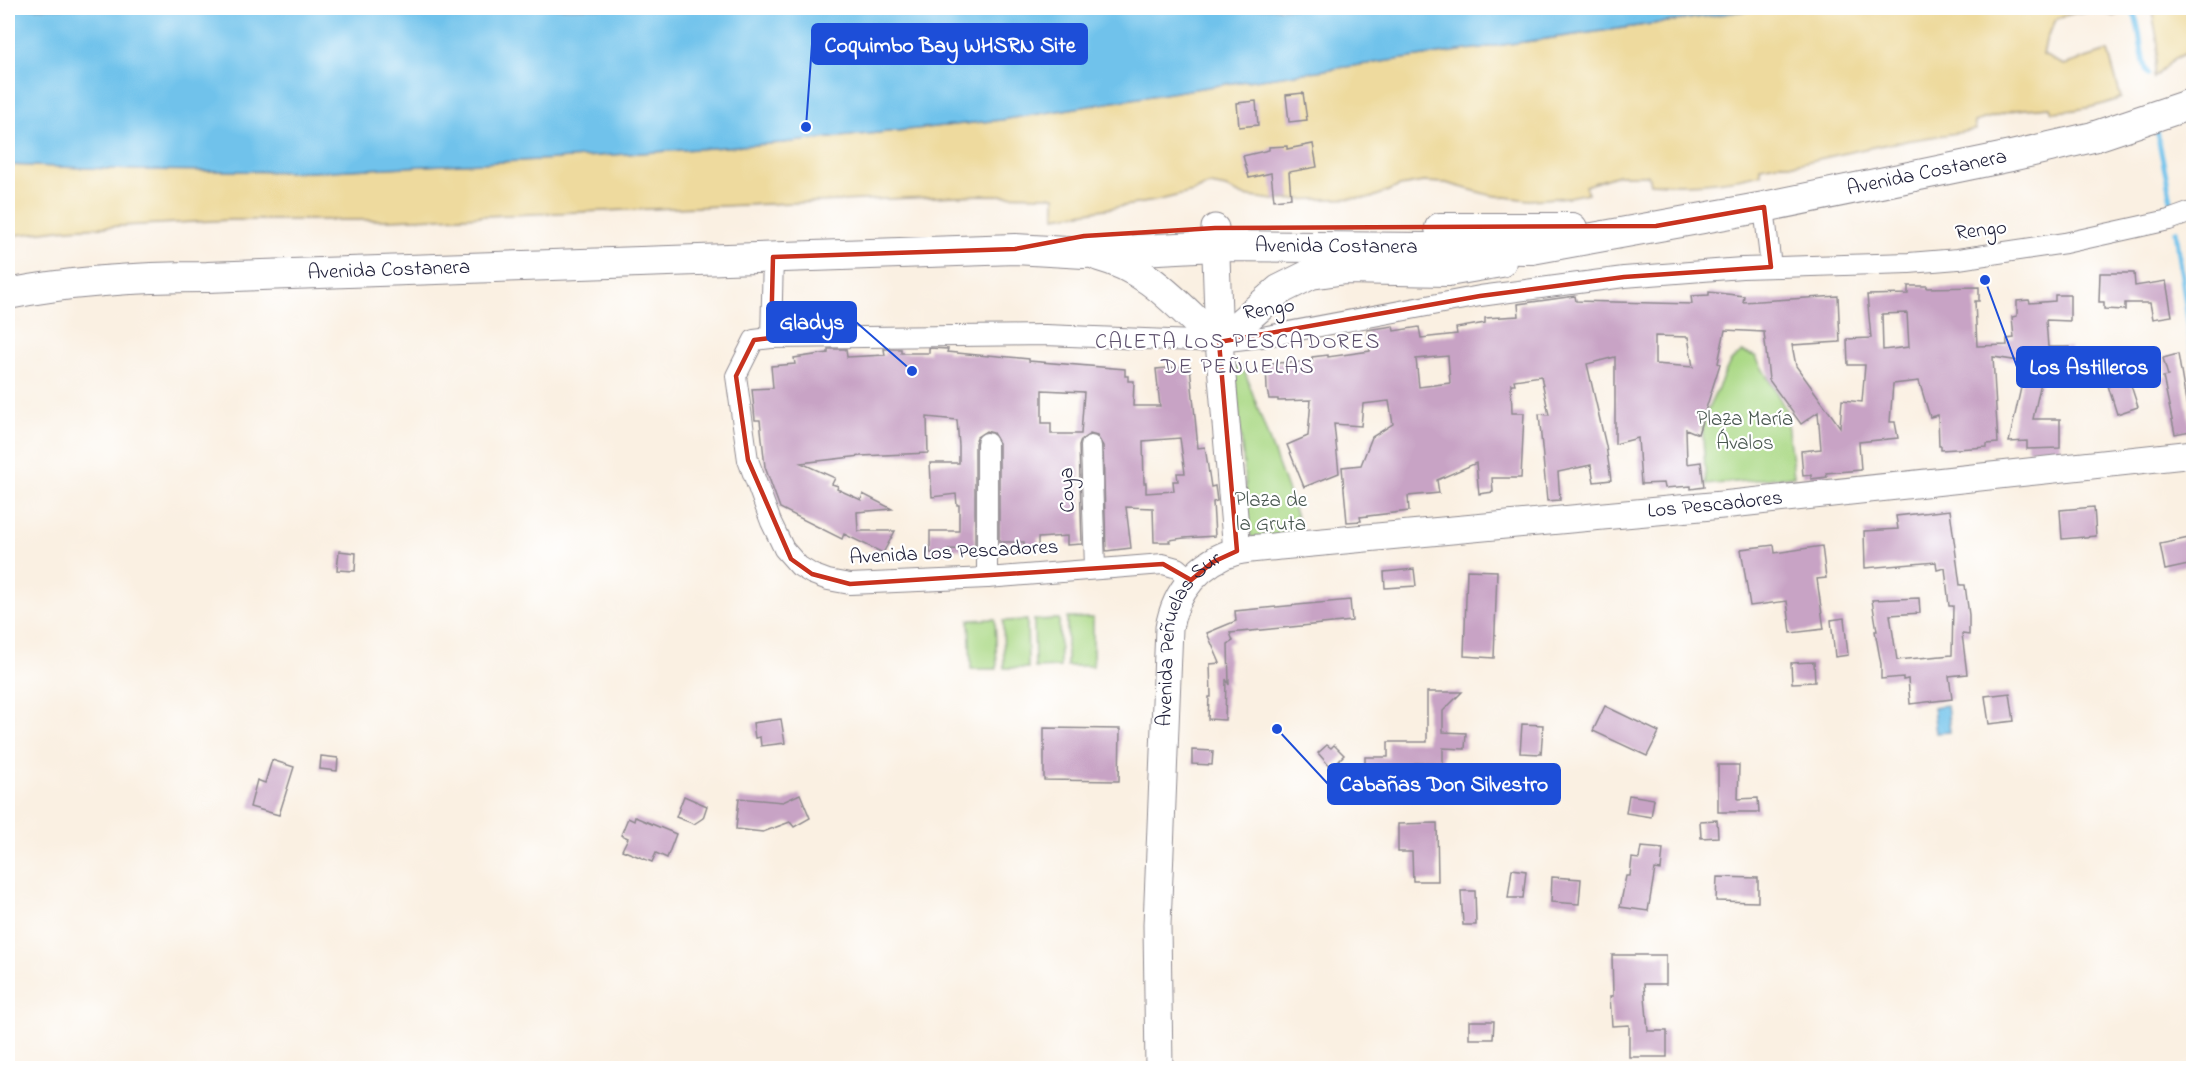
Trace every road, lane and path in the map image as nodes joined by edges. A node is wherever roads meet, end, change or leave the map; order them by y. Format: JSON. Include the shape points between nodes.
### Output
{"nodes":[{"id":1,"x":2193,"y":103,"type":"edge"},
{"id":2,"x":1764,"y":207,"type":"junction"},
{"id":3,"x":2193,"y":211,"type":"edge"},
{"id":4,"x":1656,"y":226,"type":"junction"},
{"id":5,"x":1215,"y":237,"type":"junction"},
{"id":6,"x":1015,"y":249,"type":"junction"},
{"id":7,"x":1532,"y":249,"type":"junction"},
{"id":8,"x":1084,"y":253,"type":"junction"},
{"id":9,"x":773,"y":257,"type":"junction"},
{"id":10,"x":1771,"y":267,"type":"junction"},
{"id":11,"x":8,"y":294,"type":"edge"},
{"id":12,"x":771,"y":338,"type":"junction"},
{"id":13,"x":1219,"y":342,"type":"junction"},
{"id":14,"x":987,"y":443,"type":"dead end"},
{"id":15,"x":1091,"y":446,"type":"dead end"},
{"id":16,"x":2193,"y":454,"type":"edge"},
{"id":17,"x":1237,"y":551,"type":"junction"},
{"id":18,"x":1095,"y":568,"type":"junction"},
{"id":19,"x":987,"y":578,"type":"junction"},
{"id":20,"x":1191,"y":580,"type":"junction"},
{"id":21,"x":1159,"y":1068,"type":"edge"}],
"edges":[{"from":1,"to":2,"type":"main road","name":"Avenida Costanera","via":[[2093,137]]},
{"from":2,"to":4,"type":"main road","name":"Avenida Costanera"},
{"from":2,"to":10,"type":"street"},
{"from":3,"to":10,"type":"street","name":"Rengo","via":[[2101,235],[1990,255],[1909,263]]},
{"from":4,"to":5,"type":"main road","name":"Avenida Costanera"},
{"from":4,"to":7,"type":"main road","name":"Avenida Costanera"},
{"from":5,"to":6,"type":"main road","name":"Avenida Costanera","via":[[1084,236]]},
{"from":5,"to":7,"type":"main road","name":"Avenida Costanera"},
{"from":5,"to":8,"type":"main road","name":"Avenida Costanera"},
{"from":5,"to":13,"type":"street","name":"Avenida Peñuelas Sur"},
{"from":6,"to":8,"type":"main road","name":"Avenida Costanera"},
{"from":6,"to":9,"type":"main road","name":"Avenida Costanera"},
{"from":7,"to":13,"type":"main road","via":[[1503,261],[1454,270],[1345,269],[1311,274],[1273,294]]},
{"from":8,"to":13,"type":"main road","via":[[1119,263],[1151,280]]},
{"from":9,"to":11,"type":"main road","name":"Avenida Costanera","via":[[160,278]]},
{"from":9,"to":12,"type":"street"},
{"from":10,"to":13,"type":"street","name":"Rengo","via":[[1624,277],[1514,291]]},
{"from":12,"to":13,"type":"street","name":"Rengo","via":[[1045,335]]},
{"from":12,"to":19,"type":"street","name":"Avenida Los Pescadores","via":[[754,340],[736,376],[748,459],[778,539],[791,559],[812,574],[850,584]]},
{"from":13,"to":17,"type":"street","name":"Avenida Peñuelas Sur"},
{"from":14,"to":19,"type":"street"},
{"from":15,"to":18,"type":"street","name":"Coya"},
{"from":16,"to":17,"type":"street","name":"Los Pescadores","via":[[1722,505]]},
{"from":17,"to":20,"type":"street","name":"Avenida Peñuelas Sur","via":[[1213,562]]},
{"from":18,"to":19,"type":"street","name":"Avenida Los Pescadores"},
{"from":18,"to":20,"type":"street","name":"Avenida Los Pescadores","via":[[1163,564],[1177,568]]},
{"from":20,"to":21,"type":"street","name":"Avenida Peñuelas Sur","via":[[1173,610],[1167,647],[1157,925]]}]}
